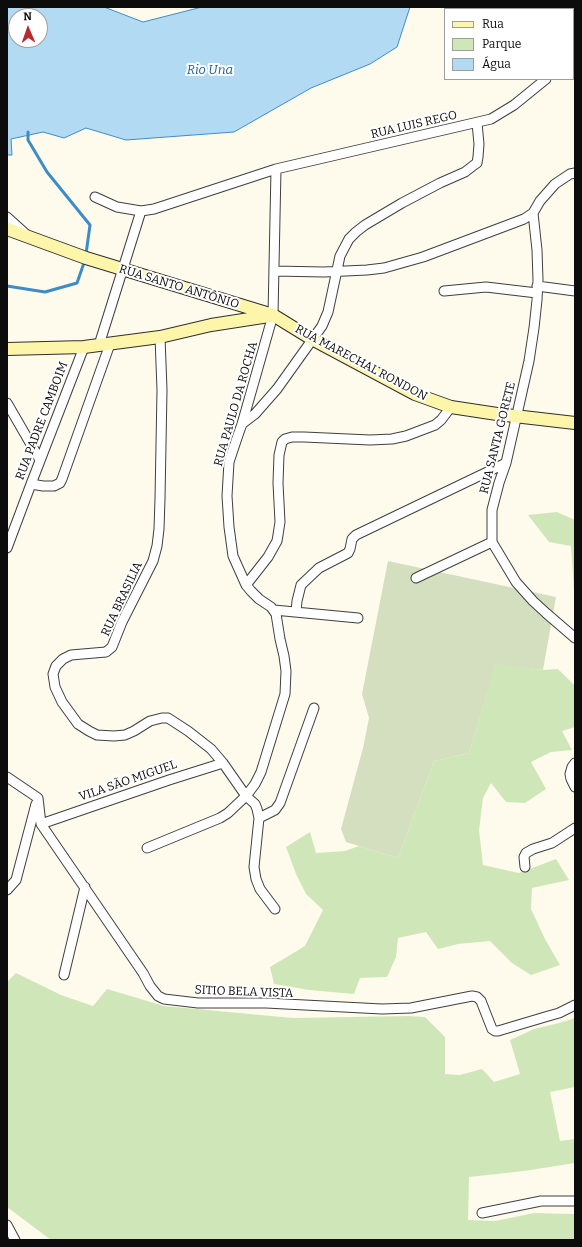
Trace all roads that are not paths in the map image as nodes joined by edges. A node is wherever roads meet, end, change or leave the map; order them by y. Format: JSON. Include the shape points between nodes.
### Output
{"nodes":[{"id":1,"x":545,"y":80,"type":"edge"},
{"id":2,"x":477,"y":122,"type":"junction"},
{"id":3,"x":276,"y":169,"type":"junction"},
{"id":4,"x":575,"y":173,"type":"edge"},
{"id":5,"x":95,"y":197,"type":"dead end"},
{"id":6,"x":141,"y":211,"type":"junction"},
{"id":7,"x":534,"y":213,"type":"junction"},
{"id":8,"x":7,"y":217,"type":"edge"},
{"id":9,"x":7,"y":228,"type":"edge"},
{"id":10,"x":34,"y":239,"type":"junction"},
{"id":11,"x":122,"y":269,"type":"junction"},
{"id":12,"x":274,"y":271,"type":"junction"},
{"id":13,"x":336,"y":271,"type":"junction"},
{"id":14,"x":537,"y":290,"type":"junction"},
{"id":15,"x":444,"y":291,"type":"dead end"},
{"id":16,"x":575,"y":291,"type":"edge"},
{"id":17,"x":273,"y":316,"type":"junction"},
{"id":18,"x":160,"y":337,"type":"junction"},
{"id":19,"x":312,"y":339,"type":"junction"},
{"id":20,"x":105,"y":345,"type":"junction"},
{"id":21,"x":84,"y":347,"type":"junction"},
{"id":22,"x":7,"y":349,"type":"edge"},
{"id":23,"x":7,"y":403,"type":"edge"},
{"id":24,"x":451,"y":407,"type":"junction"},
{"id":25,"x":516,"y":416,"type":"junction"},
{"id":26,"x":575,"y":423,"type":"edge"},
{"id":27,"x":242,"y":424,"type":"junction"},
{"id":28,"x":40,"y":460,"type":"junction"},
{"id":29,"x":506,"y":462,"type":"junction"},
{"id":30,"x":30,"y":484,"type":"junction"},
{"id":31,"x":492,"y":542,"type":"junction"},
{"id":32,"x":7,"y":548,"type":"edge"},
{"id":33,"x":416,"y":578,"type":"dead end"},
{"id":34,"x":246,"y":585,"type":"junction"},
{"id":35,"x":274,"y":610,"type":"junction"},
{"id":36,"x":296,"y":612,"type":"junction"},
{"id":37,"x":358,"y":618,"type":"dead end"},
{"id":38,"x":575,"y":638,"type":"edge"},
{"id":39,"x":314,"y":708,"type":"dead end"},
{"id":40,"x":223,"y":762,"type":"junction"},
{"id":41,"x":575,"y":763,"type":"edge"},
{"id":42,"x":7,"y":777,"type":"edge"},
{"id":43,"x":575,"y":787,"type":"edge"},
{"id":44,"x":246,"y":796,"type":"junction"},
{"id":45,"x":38,"y":798,"type":"junction"},
{"id":46,"x":259,"y":818,"type":"junction"},
{"id":47,"x":41,"y":824,"type":"junction"},
{"id":48,"x":575,"y":828,"type":"edge"},
{"id":49,"x":147,"y":848,"type":"dead end"},
{"id":50,"x":525,"y":867,"type":"dead end"},
{"id":51,"x":85,"y":887,"type":"junction"},
{"id":52,"x":7,"y":890,"type":"edge"},
{"id":53,"x":275,"y":909,"type":"dead end"},
{"id":54,"x":64,"y":975,"type":"dead end"},
{"id":55,"x":575,"y":1006,"type":"edge"},
{"id":56,"x":575,"y":1201,"type":"edge"},
{"id":57,"x":482,"y":1212,"type":"dead end"},
{"id":58,"x":7,"y":1225,"type":"edge"},
{"id":59,"x":15,"y":1240,"type":"edge"}],
"edges":[{"from":1,"to":2,"type":"street","name":"RUA LUIS REGO","via":[[514,105],[491,119]]},
{"from":2,"to":3,"type":"street","name":"RUA LUIS REGO"},
{"from":2,"to":13,"type":"street","via":[[479,144],[476,163],[465,172],[402,203],[356,232],[344,246]]},
{"from":3,"to":6,"type":"street","name":"RUA LUIS REGO"},
{"from":3,"to":12,"type":"street","name":"RUA PAULO DA ROCHA"},
{"from":4,"to":7,"type":"street","via":[[555,184],[540,201]]},
{"from":5,"to":6,"type":"street","via":[[117,207]]},
{"from":6,"to":11,"type":"street"},
{"from":7,"to":13,"type":"street","via":[[513,224],[423,257],[384,268]]},
{"from":7,"to":14,"type":"street","name":"RUA SANTA GORETE"},
{"from":8,"to":10,"type":"street"},
{"from":9,"to":10,"type":"street","name":"RUA SANTO ANTÔNIO"},
{"from":10,"to":11,"type":"street","name":"RUA SANTO ANTÔNIO"},
{"from":11,"to":17,"type":"street","name":"RUA SANTO ANTÔNIO"},
{"from":11,"to":20,"type":"street"},
{"from":12,"to":13,"type":"street"},
{"from":12,"to":17,"type":"street","name":"RUA PAULO DA ROCHA"},
{"from":13,"to":19,"type":"street","via":[[328,312]]},
{"from":14,"to":15,"type":"street","via":[[486,287]]},
{"from":14,"to":16,"type":"street"},
{"from":14,"to":25,"type":"street","name":"RUA SANTA GORETE","via":[[529,361]]},
{"from":17,"to":18,"type":"street","via":[[211,325]]},
{"from":17,"to":19,"type":"street","name":"RUA MARECHAL RONDON"},
{"from":17,"to":27,"type":"street","name":"RUA PAULO DA ROCHA"},
{"from":18,"to":20,"type":"street"},
{"from":18,"to":40,"type":"street","name":"RUA BRASILIA","via":[[162,390],[157,546],[112,647],[106,652],[96,654],[71,655],[56,666],[53,674],[55,687],[62,702],[78,724],[89,731],[104,736],[125,735],[150,721],[168,718],[205,743]]},
{"from":19,"to":24,"type":"street","name":"RUA MARECHAL RONDON","via":[[415,394]]},
{"from":19,"to":27,"type":"street","via":[[277,389],[255,414]]},
{"from":20,"to":21,"type":"street"},
{"from":20,"to":30,"type":"street","via":[[62,479],[54,486]]},
{"from":21,"to":22,"type":"street"},
{"from":21,"to":28,"type":"street","name":"RUA PADRE CAMBOIM"},
{"from":23,"to":28,"type":"street"},
{"from":24,"to":25,"type":"street","name":"RUA MARECHAL RONDON"},
{"from":24,"to":34,"type":"street","via":[[435,425],[392,439],[304,436],[284,439],[279,455],[280,522],[277,541],[264,563]]},
{"from":25,"to":26,"type":"street","name":"RUA MARECHAL RONDON"},
{"from":25,"to":29,"type":"street","name":"RUA SANTA GORETE"},
{"from":27,"to":34,"type":"street","name":"RUA PAULO DA ROCHA","via":[[229,462],[227,496],[228,527],[233,556]]},
{"from":28,"to":30,"type":"street","name":"RUA PADRE CAMBOIM"},
{"from":29,"to":31,"type":"street","name":"RUA SANTA GORETE","via":[[492,510]]},
{"from":29,"to":36,"type":"street","via":[[356,535],[352,539],[348,553],[319,568],[301,585]]},
{"from":30,"to":32,"type":"street","name":"RUA PADRE CAMBOIM"},
{"from":31,"to":33,"type":"street"},
{"from":31,"to":38,"type":"street","via":[[516,582],[532,601]]},
{"from":34,"to":35,"type":"street","name":"RUA PAULO DA ROCHA","via":[[254,595]]},
{"from":35,"to":36,"type":"street"},
{"from":35,"to":44,"type":"street","via":[[286,671],[285,694],[261,772]]},
{"from":36,"to":37,"type":"street"},
{"from":39,"to":46,"type":"street","via":[[280,803],[274,810]]},
{"from":40,"to":44,"type":"street","name":"RUA BRASILIA"},
{"from":40,"to":47,"type":"street","name":"VILA SÃO MIGUEL"},
{"from":41,"to":43,"type":"street","via":[[570,774]]},
{"from":42,"to":45,"type":"street"},
{"from":44,"to":46,"type":"street","name":"RUA BRASILIA","via":[[255,804]]},
{"from":44,"to":49,"type":"street","via":[[220,818]]},
{"from":45,"to":47,"type":"street","name":"SITIO BELA VISTA"},
{"from":45,"to":52,"type":"street","via":[[16,880]]},
{"from":46,"to":53,"type":"street","via":[[254,866],[256,879]]},
{"from":47,"to":51,"type":"street","name":"SITIO BELA VISTA"},
{"from":48,"to":50,"type":"street","via":[[552,843],[526,853]]},
{"from":51,"to":54,"type":"street"},
{"from":51,"to":55,"type":"street","name":"SITIO BELA VISTA","via":[[154,992],[169,1000],[382,1010],[411,1008],[472,996],[481,1001],[495,1031]]},
{"from":56,"to":57,"type":"street","via":[[541,1201]]},
{"from":58,"to":59,"type":"street"}]}
